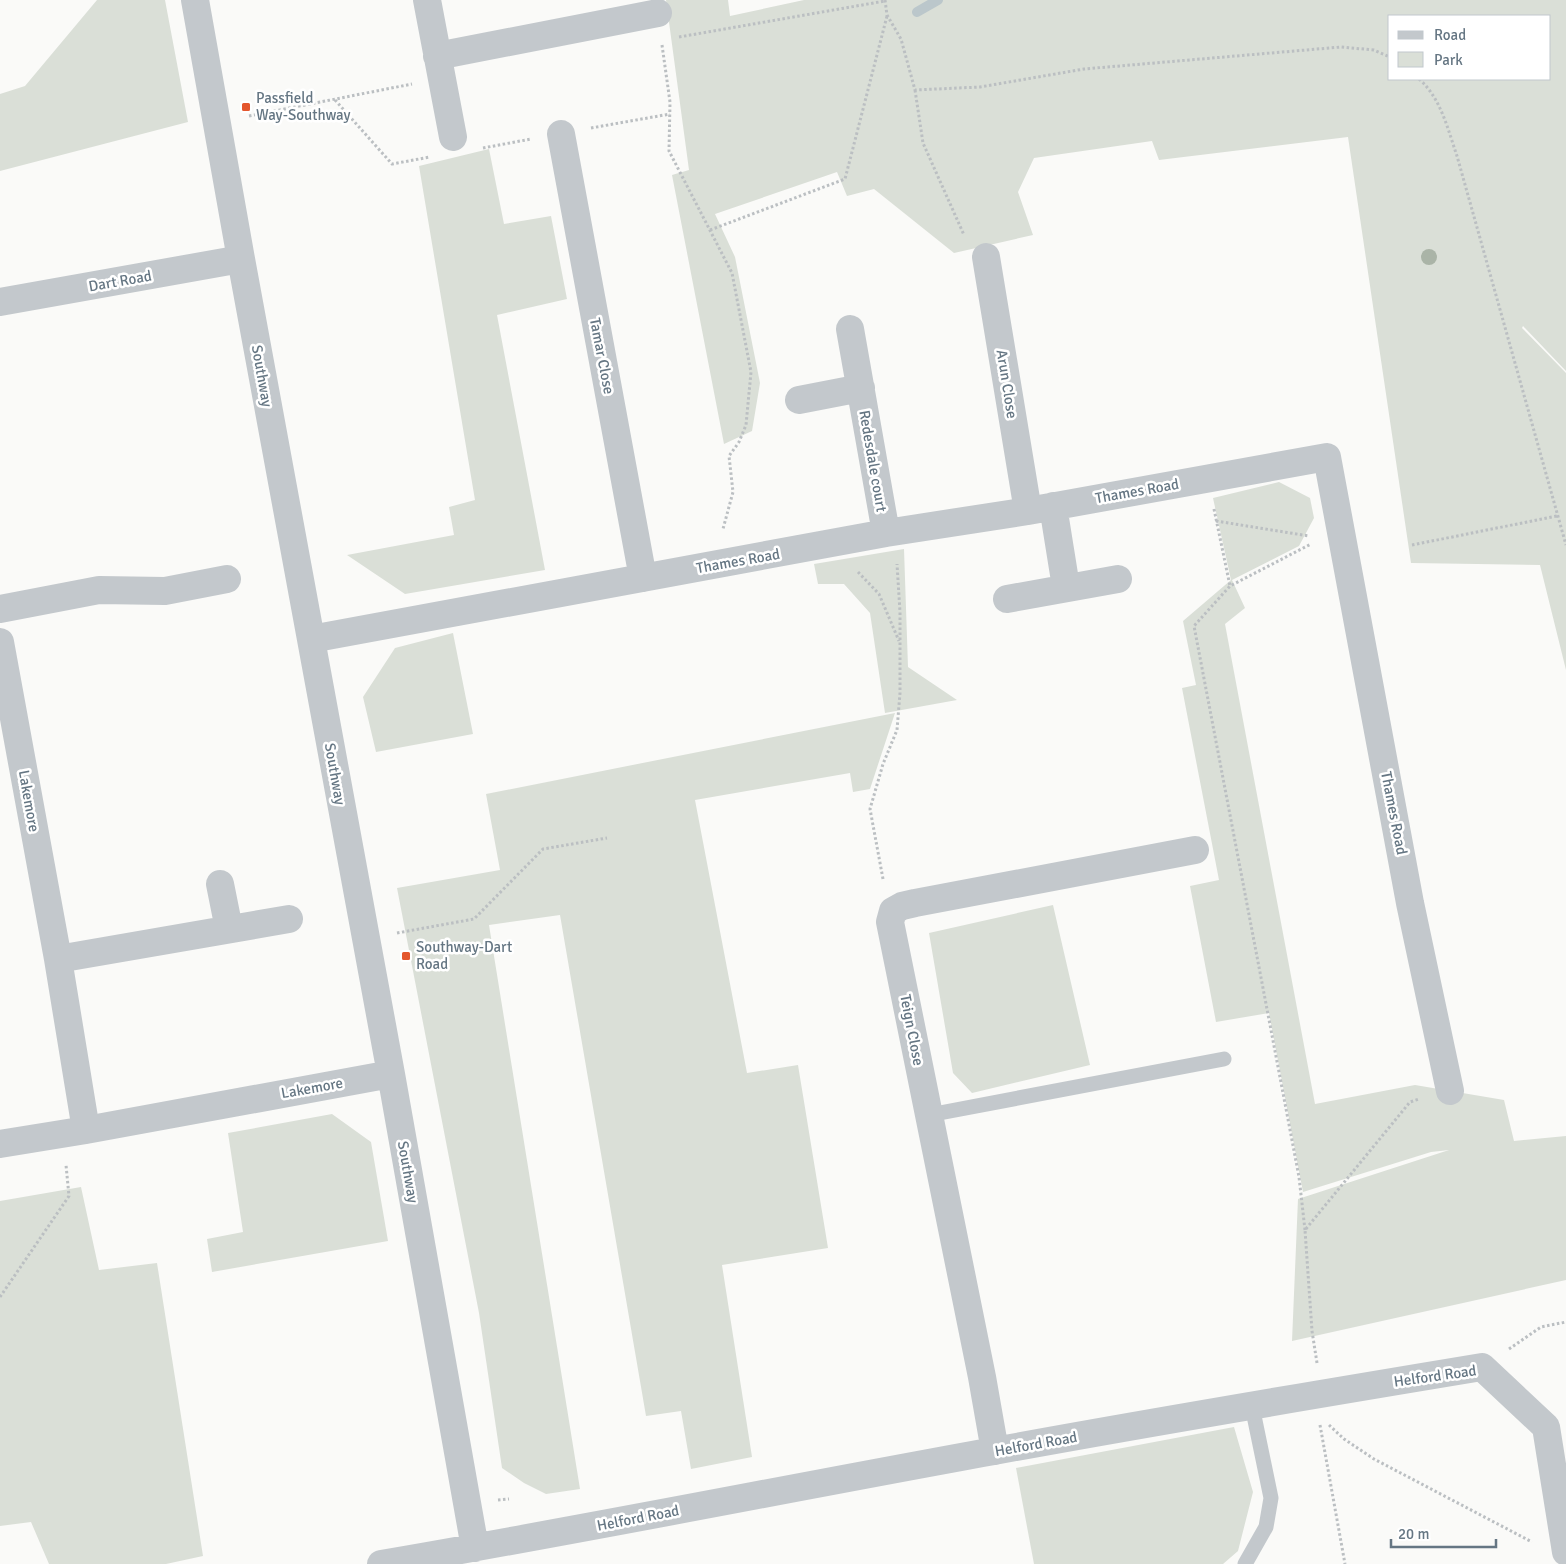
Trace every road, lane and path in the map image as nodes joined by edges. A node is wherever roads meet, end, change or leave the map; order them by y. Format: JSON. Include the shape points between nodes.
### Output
{"nodes":[{"id":1,"x":195,"y":0,"type":"edge"},
{"id":2,"x":427,"y":0,"type":"edge"},
{"id":3,"x":885,"y":0,"type":"edge"},
{"id":4,"x":658,"y":13,"type":"joint"},
{"id":5,"x":887,"y":15,"type":"junction"},
{"id":6,"x":661,"y":40,"type":"junction"},
{"id":7,"x":1388,"y":56,"type":"edge"},
{"id":8,"x":439,"y":67,"type":"junction"},
{"id":9,"x":1420,"y":80,"type":"edge"},
{"id":10,"x":915,"y":90,"type":"junction"},
{"id":11,"x":335,"y":100,"type":"junction"},
{"id":12,"x":670,"y":114,"type":"junction"},
{"id":13,"x":241,"y":117,"type":"dead end"},
{"id":14,"x":561,"y":134,"type":"junction"},
{"id":15,"x":456,"y":147,"type":"junction"},
{"id":16,"x":710,"y":230,"type":"junction"},
{"id":17,"x":977,"y":249,"type":"joint"},
{"id":18,"x":241,"y":259,"type":"junction"},
{"id":19,"x":0,"y":302,"type":"edge"},
{"id":20,"x":850,"y":329,"type":"dead end"},
{"id":21,"x":861,"y":388,"type":"junction"},
{"id":22,"x":799,"y":400,"type":"dead end"},
{"id":23,"x":1212,"y":503,"type":"dead end"},
{"id":24,"x":1040,"y":508,"type":"junction"},
{"id":25,"x":1558,"y":516,"type":"junction"},
{"id":26,"x":1216,"y":521,"type":"junction"},
{"id":27,"x":886,"y":533,"type":"junction"},
{"id":28,"x":722,"y":536,"type":"dead end"},
{"id":29,"x":1333,"y":543,"type":"junction"},
{"id":30,"x":1566,"y":544,"type":"edge"},
{"id":31,"x":1412,"y":545,"type":"dead end"},
{"id":32,"x":854,"y":568,"type":"dead end"},
{"id":33,"x":643,"y":578,"type":"junction"},
{"id":34,"x":1118,"y":578,"type":"dead end"},
{"id":35,"x":227,"y":579,"type":"dead end"},
{"id":36,"x":1230,"y":586,"type":"junction"},
{"id":37,"x":1066,"y":587,"type":"junction"},
{"id":38,"x":1007,"y":599,"type":"dead end"},
{"id":39,"x":0,"y":609,"type":"edge"},
{"id":40,"x":311,"y":639,"type":"junction"},
{"id":41,"x":0,"y":642,"type":"edge"},
{"id":42,"x":900,"y":644,"type":"junction"},
{"id":43,"x":607,"y":838,"type":"dead end"},
{"id":44,"x":1195,"y":850,"type":"dead end"},
{"id":45,"x":220,"y":884,"type":"dead end"},
{"id":46,"x":894,"y":911,"type":"junction"},
{"id":47,"x":289,"y":919,"type":"dead end"},
{"id":48,"x":229,"y":929,"type":"junction"},
{"id":49,"x":391,"y":934,"type":"dead end"},
{"id":50,"x":58,"y":959,"type":"junction"},
{"id":51,"x":1224,"y":1059,"type":"dead end"},
{"id":52,"x":391,"y":1074,"type":"junction"},
{"id":53,"x":1439,"y":1093,"type":"joint"},
{"id":54,"x":929,"y":1115,"type":"junction"},
{"id":55,"x":76,"y":1132,"type":"junction"},
{"id":56,"x":0,"y":1144,"type":"edge"},
{"id":57,"x":1305,"y":1230,"type":"junction"},
{"id":58,"x":0,"y":1297,"type":"edge"},
{"id":59,"x":1566,"y":1322,"type":"edge"},
{"id":60,"x":1482,"y":1367,"type":"junction"},
{"id":61,"x":1321,"y":1393,"type":"junction"},
{"id":62,"x":1252,"y":1406,"type":"junction"},
{"id":63,"x":1324,"y":1421,"type":"dead end"},
{"id":64,"x":1320,"y":1424,"type":"dead end"},
{"id":65,"x":995,"y":1451,"type":"junction"},
{"id":66,"x":1538,"y":1545,"type":"dead end"},
{"id":67,"x":475,"y":1548,"type":"junction"},
{"id":68,"x":1566,"y":1552,"type":"edge"},
{"id":69,"x":381,"y":1564,"type":"edge"},
{"id":70,"x":1245,"y":1564,"type":"edge"},
{"id":71,"x":1345,"y":1564,"type":"edge"}],
"edges":[{"from":1,"to":18,"type":"street","name":"Southway"},
{"from":2,"to":8,"type":"street"},
{"from":3,"to":5,"type":"path"},
{"from":3,"to":6,"type":"path"},
{"from":4,"to":6,"type":"path"},
{"from":4,"to":8,"type":"street"},
{"from":5,"to":10,"type":"path","via":[[900,39]]},
{"from":5,"to":16,"type":"path","via":[[845,179]]},
{"from":6,"to":12,"type":"path"},
{"from":7,"to":10,"type":"path","via":[[1374,50],[1341,47],[1084,69],[980,87]]},
{"from":8,"to":11,"type":"path"},
{"from":8,"to":15,"type":"street"},
{"from":9,"to":25,"type":"path","via":[[1439,107],[1457,156]]},
{"from":10,"to":17,"type":"path","via":[[923,143]]},
{"from":11,"to":13,"type":"path"},
{"from":11,"to":15,"type":"path","via":[[392,164]]},
{"from":12,"to":14,"type":"path"},
{"from":12,"to":16,"type":"path","via":[[669,150]]},
{"from":14,"to":15,"type":"path"},
{"from":14,"to":33,"type":"street","name":"Tamar Close"},
{"from":16,"to":28,"type":"path","via":[[732,273],[751,372],[746,424],[739,442],[728,456],[733,492]]},
{"from":17,"to":24,"type":"street","name":"Arun Close"},
{"from":18,"to":19,"type":"street","name":"Dart Road"},
{"from":18,"to":40,"type":"street","name":"Southway"},
{"from":20,"to":21,"type":"street","name":"Redesdale court"},
{"from":21,"to":22,"type":"street"},
{"from":21,"to":27,"type":"street","name":"Redesdale court"},
{"from":23,"to":26,"type":"path"},
{"from":24,"to":27,"type":"street","name":"Thames Road"},
{"from":24,"to":29,"type":"street","name":"Thames Road","via":[[1327,457]]},
{"from":24,"to":37,"type":"street","name":"Arun Close"},
{"from":25,"to":30,"type":"path"},
{"from":25,"to":31,"type":"path"},
{"from":26,"to":29,"type":"path"},
{"from":26,"to":36,"type":"path"},
{"from":27,"to":33,"type":"street","name":"Thames Road"},
{"from":27,"to":42,"type":"path","via":[[896,553]]},
{"from":29,"to":36,"type":"path"},
{"from":29,"to":53,"type":"street","name":"Thames Road","via":[[1410,903]]},
{"from":32,"to":42,"type":"path","via":[[879,594]]},
{"from":33,"to":40,"type":"street","name":"Thames Road"},
{"from":34,"to":37,"type":"street"},
{"from":35,"to":39,"type":"street","via":[[166,591],[99,590]]},
{"from":36,"to":57,"type":"path","via":[[1194,626],[1299,1177]]},
{"from":37,"to":38,"type":"street"},
{"from":40,"to":52,"type":"street","name":"Southway"},
{"from":41,"to":50,"type":"street","name":"Lakemore"},
{"from":42,"to":46,"type":"path","via":[[897,730],[870,809],[880,871]]},
{"from":43,"to":49,"type":"path","via":[[543,849],[474,919]]},
{"from":44,"to":46,"type":"street","via":[[915,903]]},
{"from":45,"to":48,"type":"street"},
{"from":46,"to":54,"type":"street","name":"Teign Close","via":[[890,922]]},
{"from":47,"to":48,"type":"street"},
{"from":48,"to":50,"type":"street"},
{"from":50,"to":55,"type":"street","name":"Lakemore"},
{"from":51,"to":54,"type":"lane"},
{"from":52,"to":55,"type":"street","name":"Lakemore"},
{"from":52,"to":67,"type":"street","name":"Southway"},
{"from":53,"to":57,"type":"path","via":[[1410,1102]]},
{"from":54,"to":65,"type":"street","name":"Teign Close"},
{"from":55,"to":56,"type":"street","name":"Lakemore"},
{"from":55,"to":58,"type":"path","via":[[64,1153],[69,1196]]},
{"from":57,"to":61,"type":"path","via":[[1312,1331]]},
{"from":59,"to":60,"type":"path","via":[[1540,1327]]},
{"from":60,"to":61,"type":"street","name":"Helford Road"},
{"from":60,"to":68,"type":"street","name":"Helford Road","via":[[1546,1427]]},
{"from":61,"to":62,"type":"street","name":"Helford Road"},
{"from":62,"to":65,"type":"street","name":"Helford Road"},
{"from":62,"to":70,"type":"lane","via":[[1271,1498],[1266,1528]]},
{"from":63,"to":66,"type":"path","via":[[1374,1459]]},
{"from":64,"to":71,"type":"path"},
{"from":65,"to":67,"type":"street","name":"Helford Road"},
{"from":67,"to":69,"type":"street","name":"Helford Road"}]}
